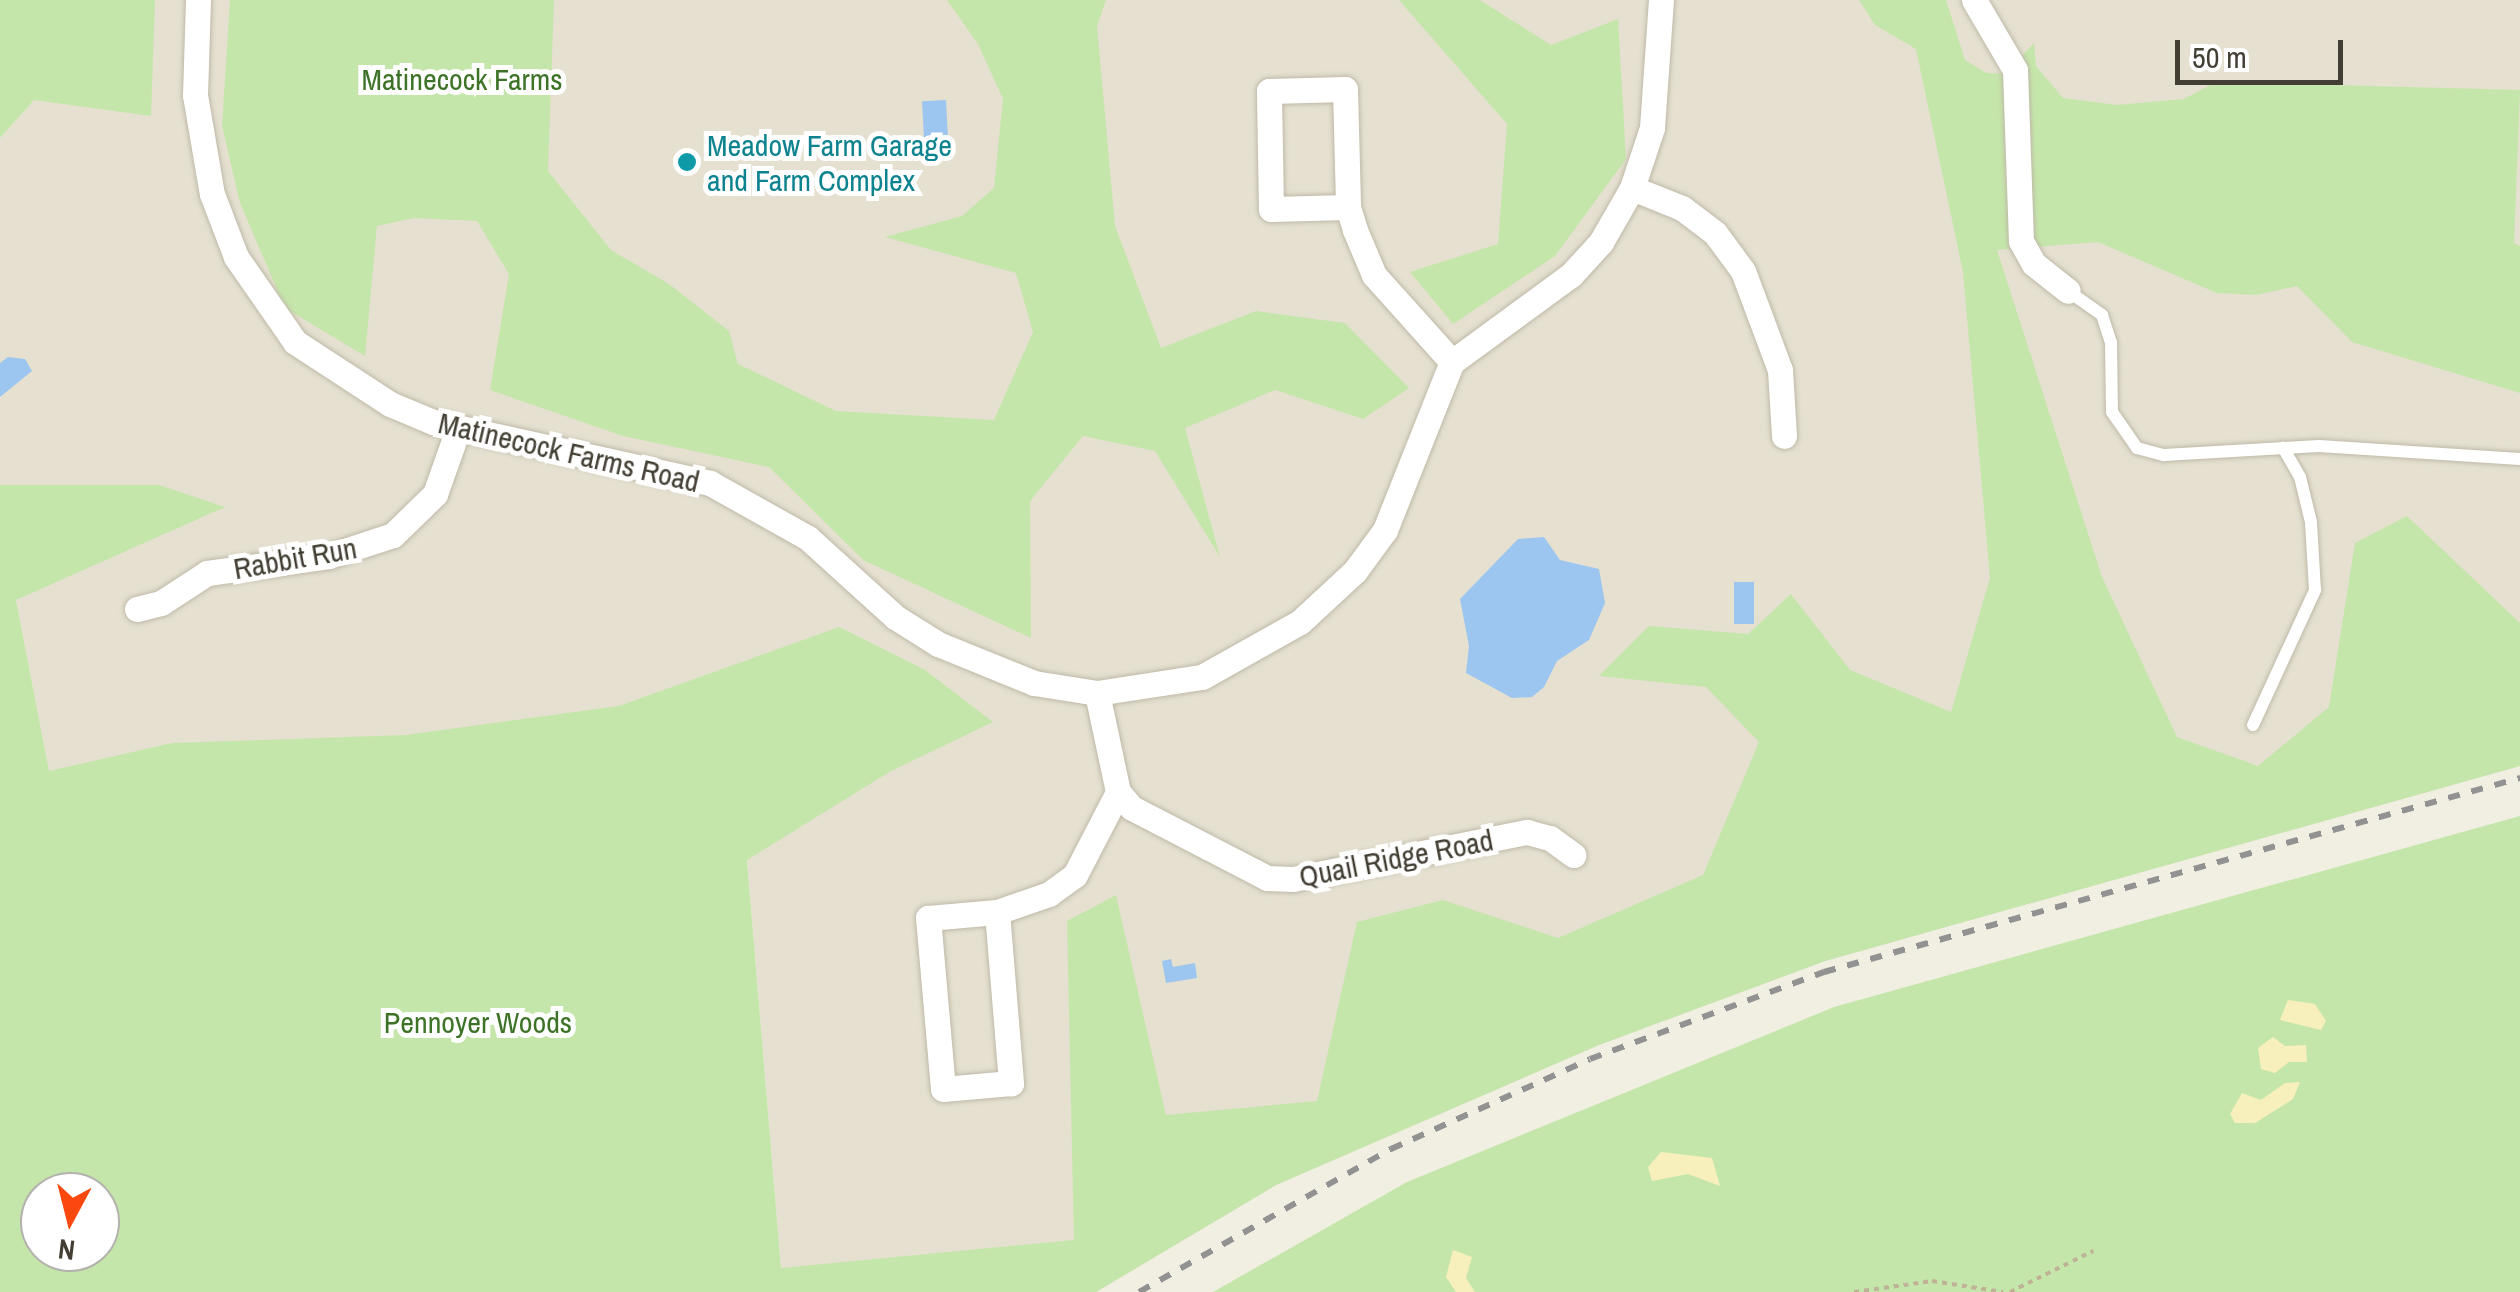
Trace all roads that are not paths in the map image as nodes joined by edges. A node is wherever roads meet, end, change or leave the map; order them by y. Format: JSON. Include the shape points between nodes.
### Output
{"nodes":[{"id":1,"x":198,"y":0,"type":"edge"},
{"id":2,"x":1661,"y":0,"type":"edge"},
{"id":3,"x":1974,"y":0,"type":"edge"},
{"id":4,"x":1632,"y":188,"type":"junction"},
{"id":5,"x":1348,"y":208,"type":"junction"},
{"id":6,"x":2068,"y":291,"type":"joint"},
{"id":7,"x":1452,"y":362,"type":"junction"},
{"id":8,"x":458,"y":429,"type":"junction"},
{"id":9,"x":1784,"y":436,"type":"dead end"},
{"id":10,"x":2282,"y":447,"type":"junction"},
{"id":11,"x":2520,"y":459,"type":"edge"},
{"id":12,"x":137,"y":609,"type":"dead end"},
{"id":13,"x":1097,"y":694,"type":"junction"},
{"id":14,"x":2253,"y":725,"type":"dead end"},
{"id":15,"x":1118,"y":792,"type":"junction"},
{"id":16,"x":1573,"y":856,"type":"dead end"},
{"id":17,"x":996,"y":912,"type":"junction"}],
"edges":[{"from":1,"to":8,"type":"street","name":"Matinecock Farms Road","via":[[195,95],[212,194],[236,257],[274,320],[316,359],[390,404]]},
{"from":2,"to":4,"type":"street","via":[[1652,128]]},
{"from":3,"to":6,"type":"street","via":[[2014,70],[2022,241],[2034,264]]},
{"from":4,"to":7,"type":"street","via":[[1601,242],[1571,275]]},
{"from":4,"to":9,"type":"street","via":[[1682,208],[1715,232],[1743,271],[1780,370]]},
{"from":5,"to":5,"type":"street","via":[[1346,89],[1269,91],[1271,209]]},
{"from":5,"to":7,"type":"street","via":[[1374,275]]},
{"from":6,"to":10,"type":"lane","via":[[2102,315],[2112,342],[2112,412],[2137,448],[2164,455]]},
{"from":7,"to":13,"type":"street","name":"Matinecock Farms Road","via":[[1385,530],[1328,596],[1246,658],[1202,677]]},
{"from":8,"to":12,"type":"street","name":"Rabbit Run","via":[[435,494],[394,535],[329,556],[207,573],[161,603]]},
{"from":8,"to":13,"type":"street","name":"Matinecock Farms Road","via":[[710,483],[808,538],[894,617],[938,644],[1034,683]]},
{"from":10,"to":11,"type":"lane"},
{"from":10,"to":14,"type":"lane","via":[[2300,476],[2311,522],[2316,590]]},
{"from":13,"to":15,"type":"street"},
{"from":15,"to":16,"type":"street","name":"Quail Ridge Road","via":[[1132,808],[1268,878],[1293,879],[1527,832],[1550,838]]},
{"from":15,"to":17,"type":"street","via":[[1075,874],[1049,894]]},
{"from":17,"to":17,"type":"street","via":[[1012,1083],[943,1089],[928,918]]}]}
